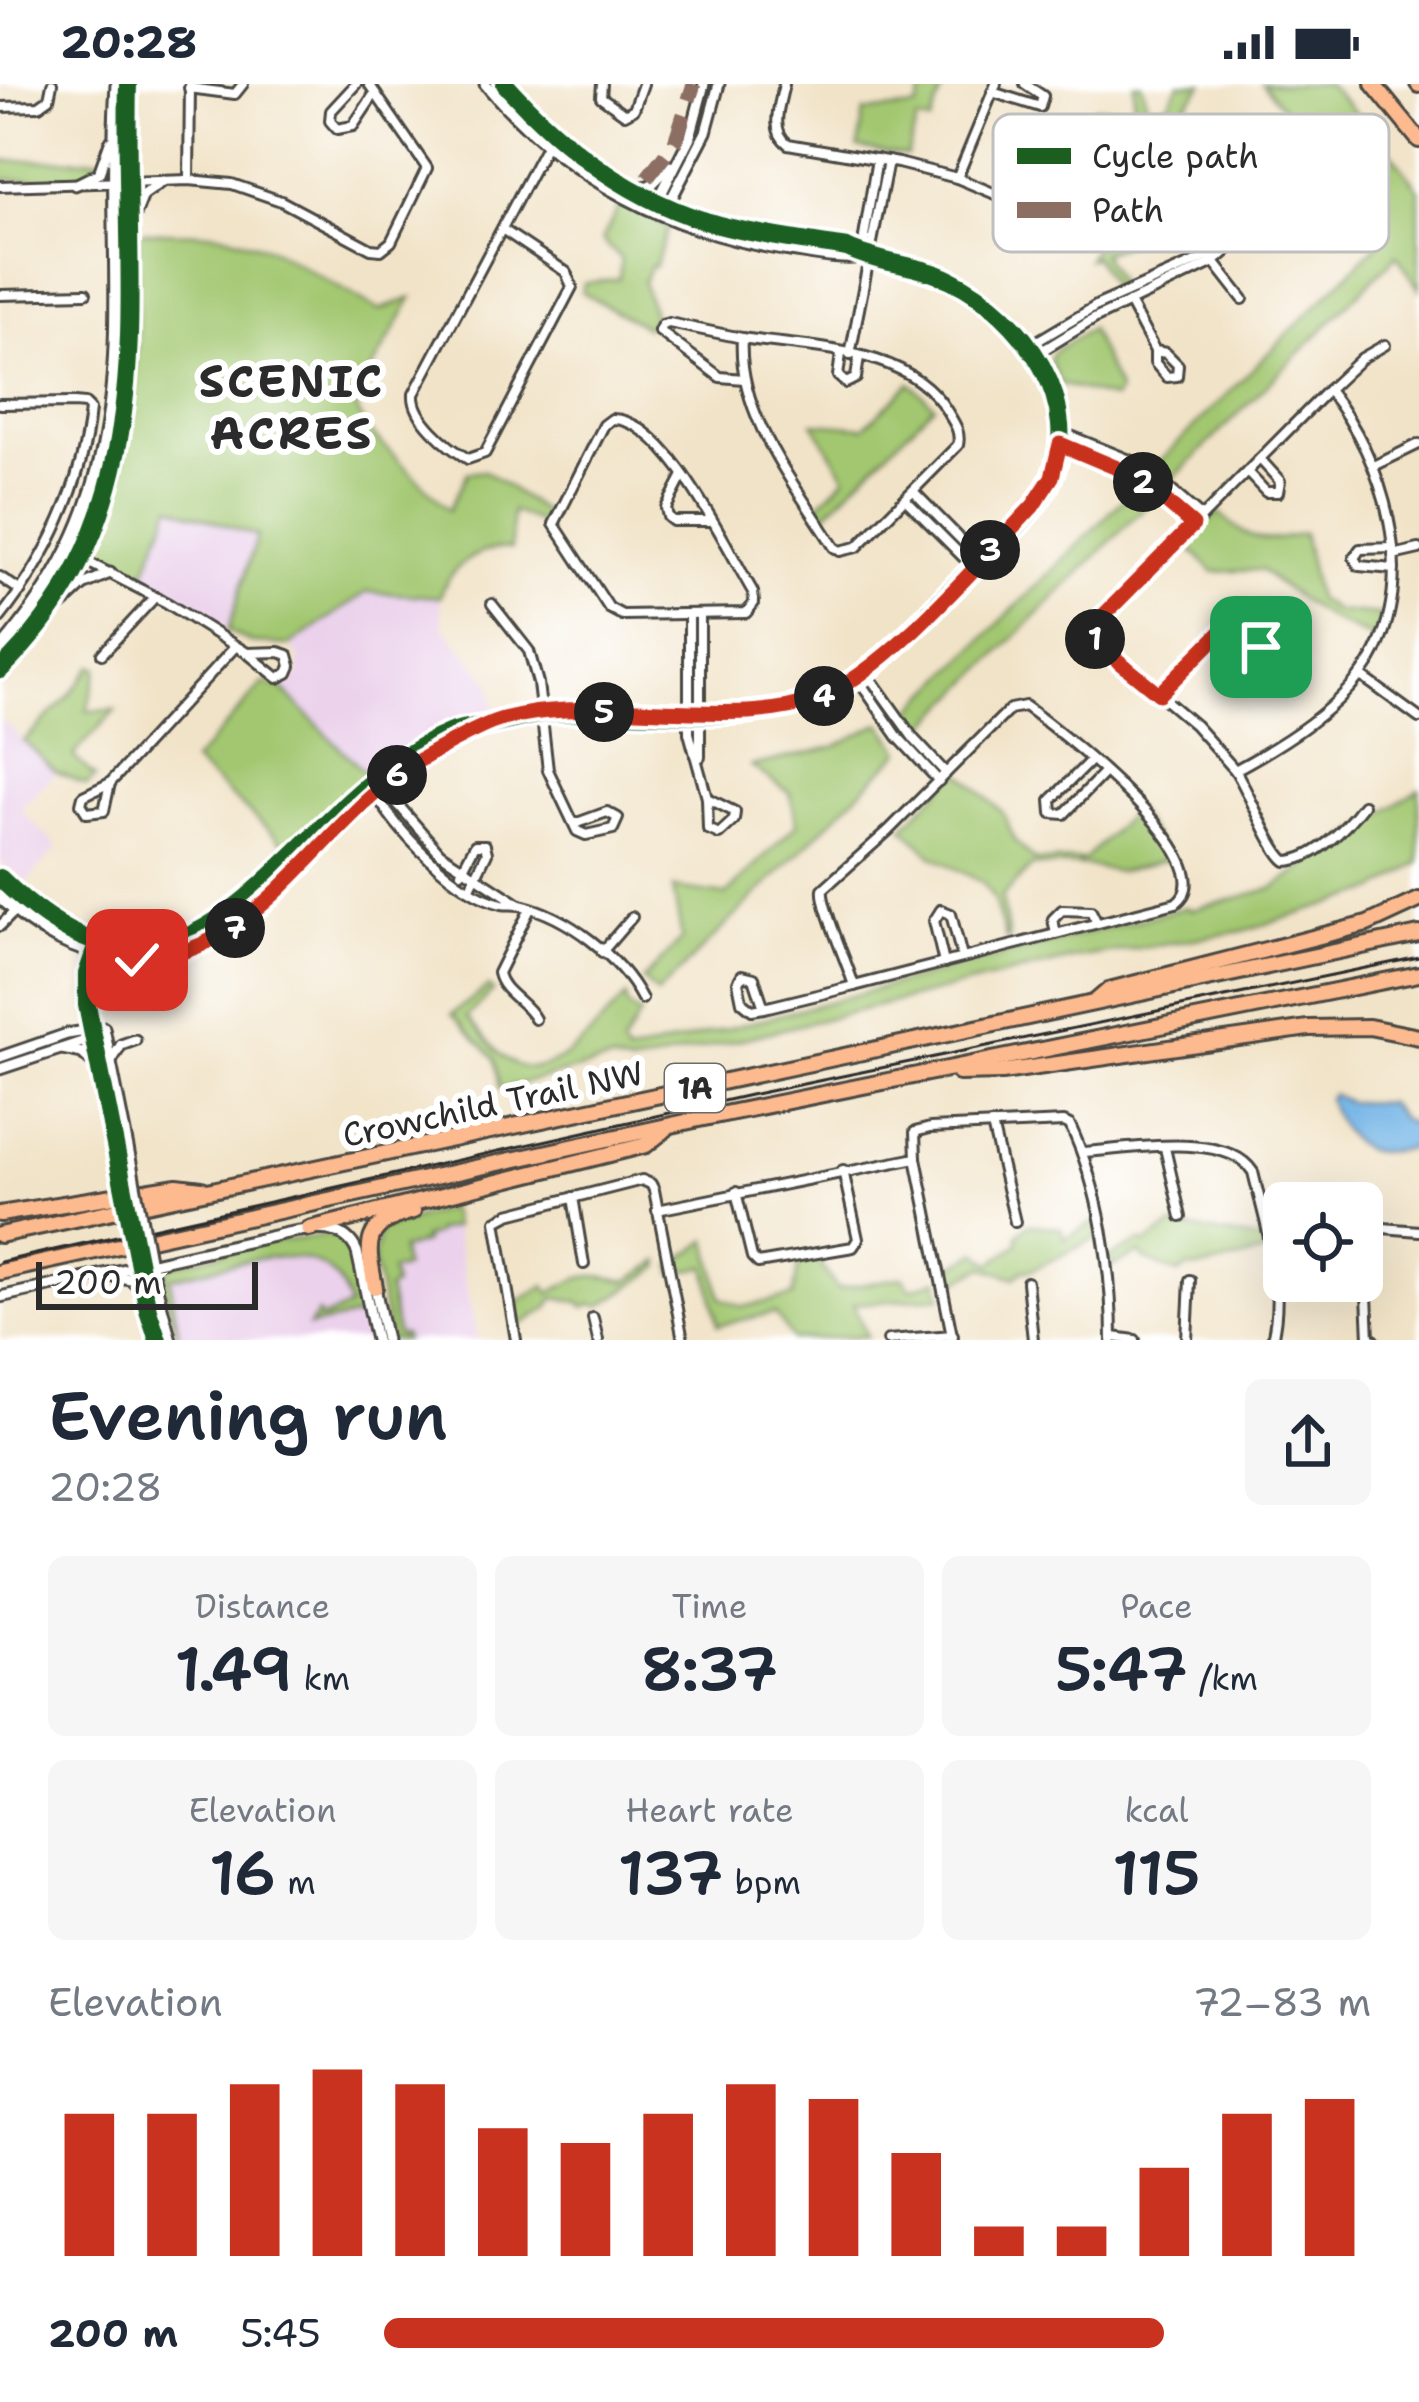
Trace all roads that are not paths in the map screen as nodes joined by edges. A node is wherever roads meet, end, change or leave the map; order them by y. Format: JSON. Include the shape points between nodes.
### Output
{"nodes":[{"id":1,"x":52,"y":84,"type":"edge"},
{"id":2,"x":116,"y":84,"type":"edge"},
{"id":3,"x":128,"y":84,"type":"edge"},
{"id":4,"x":243,"y":84,"type":"edge"},
{"id":5,"x":356,"y":84,"type":"edge"},
{"id":6,"x":485,"y":84,"type":"edge"},
{"id":7,"x":505,"y":84,"type":"edge"},
{"id":8,"x":602,"y":84,"type":"edge"},
{"id":9,"x":633,"y":84,"type":"edge"},
{"id":10,"x":704,"y":84,"type":"edge"},
{"id":11,"x":719,"y":84,"type":"edge"},
{"id":12,"x":784,"y":84,"type":"edge"},
{"id":13,"x":1025,"y":84,"type":"edge"},
{"id":14,"x":1373,"y":84,"type":"edge"},
{"id":15,"x":642,"y":85,"type":"edge"},
{"id":16,"x":189,"y":86,"type":"edge"},
{"id":17,"x":372,"y":88,"type":"edge"},
{"id":18,"x":994,"y":88,"type":"edge"},
{"id":19,"x":0,"y":107,"type":"edge"},
{"id":20,"x":113,"y":131,"type":"junction"},
{"id":21,"x":554,"y":133,"type":"junction"},
{"id":22,"x":690,"y":137,"type":"junction"},
{"id":23,"x":1419,"y":140,"type":"edge"},
{"id":24,"x":547,"y":146,"type":"junction"},
{"id":25,"x":877,"y":159,"type":"junction"},
{"id":26,"x":888,"y":161,"type":"junction"},
{"id":27,"x":957,"y":178,"type":"junction"},
{"id":28,"x":189,"y":180,"type":"junction"},
{"id":29,"x":163,"y":181,"type":"junction"},
{"id":30,"x":75,"y":184,"type":"junction"},
{"id":31,"x":113,"y":184,"type":"junction"},
{"id":32,"x":127,"y":184,"type":"junction"},
{"id":33,"x":0,"y":186,"type":"edge"},
{"id":34,"x":634,"y":190,"type":"junction"},
{"id":35,"x":993,"y":195,"type":"edge"},
{"id":36,"x":663,"y":204,"type":"junction"},
{"id":37,"x":657,"y":215,"type":"junction"},
{"id":38,"x":502,"y":229,"type":"junction"},
{"id":39,"x":128,"y":233,"type":"junction"},
{"id":40,"x":1206,"y":252,"type":"edge"},
{"id":41,"x":1220,"y":252,"type":"edge"},
{"id":42,"x":866,"y":257,"type":"junction"},
{"id":43,"x":1211,"y":259,"type":"junction"},
{"id":44,"x":1171,"y":280,"type":"junction"},
{"id":45,"x":86,"y":293,"type":"dead end"},
{"id":46,"x":1124,"y":293,"type":"junction"},
{"id":47,"x":0,"y":295,"type":"edge"},
{"id":48,"x":1243,"y":299,"type":"dead end"},
{"id":49,"x":1130,"y":303,"type":"junction"},
{"id":50,"x":1078,"y":314,"type":"junction"},
{"id":51,"x":1084,"y":325,"type":"junction"},
{"id":52,"x":742,"y":338,"type":"junction"},
{"id":53,"x":1385,"y":345,"type":"dead end"},
{"id":54,"x":1032,"y":351,"type":"junction"},
{"id":55,"x":1155,"y":351,"type":"dead end"},
{"id":56,"x":850,"y":355,"type":"junction"},
{"id":57,"x":744,"y":379,"type":"junction"},
{"id":58,"x":1328,"y":390,"type":"junction"},
{"id":59,"x":0,"y":404,"type":"edge"},
{"id":60,"x":1060,"y":438,"type":"junction"},
{"id":61,"x":1419,"y":444,"type":"edge"},
{"id":62,"x":1260,"y":459,"type":"junction"},
{"id":63,"x":1142,"y":465,"type":"junction"},
{"id":64,"x":1374,"y":466,"type":"junction"},
{"id":65,"x":1246,"y":472,"type":"junction"},
{"id":66,"x":683,"y":476,"type":"junction"},
{"id":67,"x":1136,"y":476,"type":"junction"},
{"id":68,"x":909,"y":495,"type":"junction"},
{"id":69,"x":1202,"y":517,"type":"junction"},
{"id":70,"x":710,"y":521,"type":"junction"},
{"id":71,"x":1193,"y":525,"type":"junction"},
{"id":72,"x":1419,"y":549,"type":"edge"},
{"id":73,"x":68,"y":552,"type":"junction"},
{"id":74,"x":1393,"y":552,"type":"junction"},
{"id":75,"x":80,"y":559,"type":"junction"},
{"id":76,"x":977,"y":564,"type":"junction"},
{"id":77,"x":1394,"y":569,"type":"junction"},
{"id":78,"x":110,"y":573,"type":"junction"},
{"id":79,"x":0,"y":577,"type":"edge"},
{"id":80,"x":20,"y":591,"type":"junction"},
{"id":81,"x":155,"y":597,"type":"junction"},
{"id":82,"x":492,"y":604,"type":"dead end"},
{"id":83,"x":4,"y":605,"type":"edge"},
{"id":84,"x":694,"y":615,"type":"junction"},
{"id":85,"x":0,"y":618,"type":"edge"},
{"id":86,"x":44,"y":620,"type":"junction"},
{"id":87,"x":1228,"y":625,"type":"junction"},
{"id":88,"x":235,"y":647,"type":"junction"},
{"id":89,"x":0,"y":649,"type":"edge"},
{"id":90,"x":248,"y":653,"type":"junction"},
{"id":91,"x":102,"y":654,"type":"dead end"},
{"id":92,"x":0,"y":670,"type":"edge"},
{"id":93,"x":861,"y":675,"type":"junction"},
{"id":94,"x":1360,"y":675,"type":"junction"},
{"id":95,"x":1159,"y":694,"type":"junction"},
{"id":96,"x":1419,"y":702,"type":"edge"},
{"id":97,"x":1405,"y":706,"type":"junction"},
{"id":98,"x":694,"y":712,"type":"junction"},
{"id":99,"x":540,"y":714,"type":"junction"},
{"id":100,"x":1419,"y":718,"type":"edge"},
{"id":101,"x":482,"y":726,"type":"junction"},
{"id":102,"x":1091,"y":760,"type":"junction"},
{"id":103,"x":1234,"y":770,"type":"junction"},
{"id":104,"x":1105,"y":772,"type":"junction"},
{"id":105,"x":943,"y":777,"type":"junction"},
{"id":106,"x":370,"y":780,"type":"junction"},
{"id":107,"x":110,"y":782,"type":"junction"},
{"id":108,"x":378,"y":789,"type":"junction"},
{"id":109,"x":707,"y":798,"type":"junction"},
{"id":110,"x":1363,"y":805,"type":"dead end"},
{"id":111,"x":574,"y":824,"type":"junction"},
{"id":112,"x":462,"y":870,"type":"junction"},
{"id":113,"x":0,"y":878,"type":"edge"},
{"id":114,"x":268,"y":878,"type":"junction"},
{"id":115,"x":475,"y":878,"type":"junction"},
{"id":116,"x":457,"y":880,"type":"junction"},
{"id":117,"x":470,"y":888,"type":"junction"},
{"id":118,"x":278,"y":889,"type":"junction"},
{"id":119,"x":19,"y":897,"type":"junction"},
{"id":120,"x":1419,"y":900,"type":"edge"},
{"id":121,"x":518,"y":904,"type":"junction"},
{"id":122,"x":5,"y":905,"type":"edge"},
{"id":123,"x":530,"y":908,"type":"junction"},
{"id":124,"x":632,"y":917,"type":"dead end"},
{"id":125,"x":1097,"y":923,"type":"junction"},
{"id":126,"x":0,"y":926,"type":"edge"},
{"id":127,"x":1056,"y":934,"type":"junction"},
{"id":128,"x":1419,"y":934,"type":"edge"},
{"id":129,"x":602,"y":952,"type":"junction"},
{"id":130,"x":962,"y":958,"type":"junction"},
{"id":131,"x":944,"y":962,"type":"junction"},
{"id":132,"x":1419,"y":974,"type":"edge"},
{"id":133,"x":854,"y":986,"type":"junction"},
{"id":134,"x":642,"y":999,"type":"dead end"},
{"id":135,"x":1091,"y":1005,"type":"junction"},
{"id":136,"x":764,"y":1008,"type":"junction"},
{"id":137,"x":535,"y":1019,"type":"dead end"},
{"id":138,"x":99,"y":1033,"type":"junction"},
{"id":139,"x":1419,"y":1037,"type":"edge"},
{"id":140,"x":135,"y":1040,"type":"dead end"},
{"id":141,"x":56,"y":1049,"type":"junction"},
{"id":142,"x":0,"y":1057,"type":"edge"},
{"id":143,"x":111,"y":1066,"type":"junction"},
{"id":144,"x":0,"y":1069,"type":"edge"},
{"id":145,"x":98,"y":1069,"type":"junction"},
{"id":146,"x":918,"y":1074,"type":"junction"},
{"id":147,"x":671,"y":1125,"type":"junction"},
{"id":148,"x":992,"y":1125,"type":"junction"},
{"id":149,"x":1165,"y":1148,"type":"junction"},
{"id":150,"x":1082,"y":1152,"type":"junction"},
{"id":151,"x":916,"y":1158,"type":"junction"},
{"id":152,"x":126,"y":1170,"type":"junction"},
{"id":153,"x":843,"y":1170,"type":"junction"},
{"id":154,"x":531,"y":1174,"type":"junction"},
{"id":155,"x":219,"y":1191,"type":"junction"},
{"id":156,"x":736,"y":1192,"type":"junction"},
{"id":157,"x":573,"y":1197,"type":"junction"},
{"id":158,"x":657,"y":1210,"type":"junction"},
{"id":159,"x":0,"y":1214,"type":"edge"},
{"id":160,"x":1180,"y":1217,"type":"dead end"},
{"id":161,"x":1016,"y":1222,"type":"dead end"},
{"id":162,"x":309,"y":1229,"type":"junction"},
{"id":163,"x":1419,"y":1232,"type":"edge"},
{"id":164,"x":0,"y":1234,"type":"edge"},
{"id":165,"x":144,"y":1262,"type":"junction"},
{"id":166,"x":584,"y":1264,"type":"dead end"},
{"id":167,"x":0,"y":1273,"type":"edge"},
{"id":168,"x":86,"y":1277,"type":"junction"},
{"id":169,"x":1190,"y":1280,"type":"dead end"},
{"id":170,"x":1027,"y":1282,"type":"dead end"},
{"id":171,"x":371,"y":1288,"type":"junction"},
{"id":172,"x":145,"y":1295,"type":"junction"},
{"id":173,"x":0,"y":1297,"type":"edge"},
{"id":174,"x":593,"y":1318,"type":"dead end"},
{"id":175,"x":953,"y":1337,"type":"edge"},
{"id":176,"x":1113,"y":1338,"type":"edge"},
{"id":177,"x":1370,"y":1339,"type":"edge"},
{"id":178,"x":158,"y":1340,"type":"edge"},
{"id":179,"x":171,"y":1340,"type":"edge"},
{"id":180,"x":376,"y":1340,"type":"edge"},
{"id":181,"x":386,"y":1340,"type":"edge"},
{"id":182,"x":516,"y":1340,"type":"edge"},
{"id":183,"x":598,"y":1340,"type":"edge"},
{"id":184,"x":683,"y":1340,"type":"edge"},
{"id":185,"x":888,"y":1340,"type":"edge"},
{"id":186,"x":1033,"y":1340,"type":"edge"},
{"id":187,"x":1135,"y":1340,"type":"edge"},
{"id":188,"x":1187,"y":1340,"type":"edge"},
{"id":189,"x":1273,"y":1340,"type":"edge"}],
"edges":[{"from":1,"to":19,"type":"street","via":[[42,105]]},
{"from":2,"to":20,"type":"street"},
{"from":3,"to":32,"type":"street"},
{"from":4,"to":16,"type":"street","via":[[235,94]]},
{"from":5,"to":17,"type":"street","via":[[331,111],[337,129],[353,126]]},
{"from":6,"to":24,"type":"street"},
{"from":7,"to":21,"type":"street"},
{"from":8,"to":15,"type":"street","via":[[602,97],[626,114]]},
{"from":9,"to":15,"type":"street"},
{"from":10,"to":22,"type":"street"},
{"from":11,"to":36,"type":"street","via":[[706,132]]},
{"from":12,"to":25,"type":"street","via":[[782,141]]},
{"from":13,"to":18,"type":"street","via":[[1043,96],[1040,107]]},
{"from":14,"to":23,"type":"highway"},
{"from":16,"to":28,"type":"street"},
{"from":17,"to":28,"type":"street","via":[[427,168],[384,248],[371,249],[262,193]]},
{"from":18,"to":27,"type":"street"},
{"from":20,"to":30,"type":"street","via":[[100,171]]},
{"from":20,"to":31,"type":"street"},
{"from":21,"to":24,"type":"street"},
{"from":21,"to":34,"type":"street"},
{"from":22,"to":34,"type":"street","via":[[660,179]]},
{"from":22,"to":36,"type":"street"},
{"from":24,"to":37,"type":"street"},
{"from":24,"to":38,"type":"street"},
{"from":25,"to":26,"type":"street"},
{"from":25,"to":42,"type":"street"},
{"from":26,"to":27,"type":"street"},
{"from":26,"to":42,"type":"street"},
{"from":27,"to":35,"type":"street"},
{"from":28,"to":29,"type":"street"},
{"from":29,"to":32,"type":"street"},
{"from":29,"to":39,"type":"street","via":[[140,200]]},
{"from":30,"to":31,"type":"street"},
{"from":30,"to":33,"type":"street"},
{"from":31,"to":32,"type":"street"},
{"from":31,"to":73,"type":"street","via":[[111,407],[96,481]]},
{"from":32,"to":39,"type":"street"},
{"from":34,"to":36,"type":"street"},
{"from":36,"to":37,"type":"street"},
{"from":36,"to":42,"type":"street"},
{"from":37,"to":42,"type":"street","via":[[741,243]]},
{"from":38,"to":38,"type":"street","via":[[413,398],[417,412],[467,459],[485,453],[572,287],[566,272]]},
{"from":39,"to":75,"type":"street","via":[[124,423],[109,489]]},
{"from":40,"to":43,"type":"street"},
{"from":41,"to":43,"type":"street"},
{"from":42,"to":54,"type":"street","via":[[967,288]]},
{"from":42,"to":56,"type":"street"},
{"from":43,"to":44,"type":"street"},
{"from":43,"to":48,"type":"street"},
{"from":44,"to":46,"type":"street"},
{"from":44,"to":49,"type":"street"},
{"from":45,"to":47,"type":"street"},
{"from":46,"to":49,"type":"street"},
{"from":46,"to":50,"type":"street"},
{"from":49,"to":51,"type":"street"},
{"from":49,"to":55,"type":"street"},
{"from":50,"to":51,"type":"street"},
{"from":50,"to":54,"type":"street"},
{"from":51,"to":54,"type":"street"},
{"from":52,"to":56,"type":"street"},
{"from":52,"to":57,"type":"street"},
{"from":52,"to":57,"type":"street","via":[[666,322],[658,331],[714,374]]},
{"from":53,"to":58,"type":"street"},
{"from":54,"to":60,"type":"street","via":[[1057,403]]},
{"from":56,"to":68,"type":"street","via":[[916,376],[959,433],[956,449]]},
{"from":57,"to":68,"type":"street","via":[[756,417],[836,549],[854,549]]},
{"from":58,"to":62,"type":"street"},
{"from":58,"to":64,"type":"street"},
{"from":59,"to":80,"type":"street","via":[[90,410],[63,513]]},
{"from":60,"to":63,"type":"street"},
{"from":60,"to":67,"type":"street"},
{"from":60,"to":76,"type":"street","via":[[1040,498]]},
{"from":61,"to":64,"type":"street"},
{"from":62,"to":65,"type":"street"},
{"from":62,"to":65,"type":"street","via":[[1280,481],[1278,492],[1266,492]]},
{"from":63,"to":67,"type":"street"},
{"from":63,"to":69,"type":"street"},
{"from":64,"to":74,"type":"street"},
{"from":65,"to":69,"type":"street"},
{"from":66,"to":70,"type":"street"},
{"from":66,"to":70,"type":"street","via":[[668,517]]},
{"from":66,"to":84,"type":"street","via":[[655,439],[612,419],[554,524],[615,614]]},
{"from":67,"to":71,"type":"street"},
{"from":68,"to":76,"type":"street"},
{"from":69,"to":71,"type":"street"},
{"from":70,"to":84,"type":"street","via":[[754,599],[740,615]]},
{"from":71,"to":95,"type":"street","via":[[1093,630],[1100,646]]},
{"from":72,"to":74,"type":"street"},
{"from":73,"to":75,"type":"street"},
{"from":73,"to":89,"type":"street"},
{"from":74,"to":77,"type":"street"},
{"from":74,"to":77,"type":"street","via":[[1360,549],[1354,558],[1359,566]]},
{"from":75,"to":78,"type":"street"},
{"from":75,"to":86,"type":"street"},
{"from":76,"to":93,"type":"street"},
{"from":77,"to":94,"type":"street","via":[[1385,629]]},
{"from":78,"to":81,"type":"street"},
{"from":78,"to":86,"type":"street"},
{"from":79,"to":80,"type":"street"},
{"from":80,"to":83,"type":"street"},
{"from":81,"to":88,"type":"street"},
{"from":81,"to":91,"type":"street"},
{"from":82,"to":99,"type":"street","via":[[529,650]]},
{"from":83,"to":85,"type":"street"},
{"from":84,"to":98,"type":"street"},
{"from":86,"to":92,"type":"street"},
{"from":87,"to":87,"type":"street","via":[[1256,647],[1267,642],[1246,616]]},
{"from":87,"to":95,"type":"street"},
{"from":88,"to":90,"type":"street"},
{"from":88,"to":107,"type":"street"},
{"from":90,"to":90,"type":"street","via":[[272,676],[290,671],[285,653]]},
{"from":93,"to":98,"type":"street","via":[[785,708]]},
{"from":93,"to":105,"type":"street","via":[[898,736]]},
{"from":94,"to":97,"type":"street"},
{"from":94,"to":103,"type":"street","via":[[1301,729]]},
{"from":95,"to":103,"type":"street"},
{"from":96,"to":97,"type":"street"},
{"from":97,"to":100,"type":"street"},
{"from":98,"to":99,"type":"street"},
{"from":98,"to":109,"type":"street","via":[[691,747]]},
{"from":99,"to":101,"type":"street"},
{"from":99,"to":111,"type":"street","via":[[548,770]]},
{"from":101,"to":106,"type":"street","via":[[438,737]]},
{"from":101,"to":108,"type":"street"},
{"from":102,"to":104,"type":"street"},
{"from":102,"to":104,"type":"street","via":[[1051,800],[1052,813],[1064,814]]},
{"from":102,"to":105,"type":"street","via":[[1020,706]]},
{"from":103,"to":110,"type":"street","via":[[1276,854],[1289,862],[1340,832]]},
{"from":104,"to":125,"type":"street","via":[[1160,827],[1187,890],[1176,903]]},
{"from":105,"to":133,"type":"street","via":[[822,892]]},
{"from":106,"to":108,"type":"street"},
{"from":106,"to":114,"type":"street"},
{"from":107,"to":107,"type":"street","via":[[83,796],[87,813],[106,808]]},
{"from":108,"to":112,"type":"street"},
{"from":108,"to":116,"type":"street","via":[[423,853]]},
{"from":108,"to":118,"type":"street"},
{"from":109,"to":109,"type":"street","via":[[708,829],[719,834],[735,812]]},
{"from":111,"to":111,"type":"street","via":[[586,835],[613,829],[618,818],[608,812]]},
{"from":112,"to":115,"type":"street"},
{"from":112,"to":115,"type":"street","via":[[483,844]]},
{"from":112,"to":116,"type":"street"},
{"from":113,"to":119,"type":"street"},
{"from":114,"to":118,"type":"street"},
{"from":114,"to":119,"type":"street","via":[[211,927],[140,946],[68,932]]},
{"from":115,"to":117,"type":"street"},
{"from":115,"to":121,"type":"street"},
{"from":116,"to":117,"type":"street"},
{"from":117,"to":121,"type":"street"},
{"from":118,"to":122,"type":"street","via":[[216,940],[153,959],[79,951]]},
{"from":119,"to":122,"type":"street"},
{"from":120,"to":135,"type":"highway","via":[[1367,924],[1109,990]]},
{"from":121,"to":123,"type":"street"},
{"from":122,"to":126,"type":"street"},
{"from":123,"to":129,"type":"street"},
{"from":123,"to":137,"type":"street","via":[[498,973]]},
{"from":124,"to":129,"type":"street"},
{"from":125,"to":127,"type":"street"},
{"from":125,"to":127,"type":"street","via":[[1091,911],[1063,910],[1053,919]]},
{"from":127,"to":130,"type":"street"},
{"from":128,"to":135,"type":"highway","name":"Crowchild Trail NW","number":"1A"},
{"from":129,"to":134,"type":"street"},
{"from":130,"to":131,"type":"street"},
{"from":130,"to":131,"type":"street","via":[[952,917],[941,910],[934,921]]},
{"from":131,"to":133,"type":"street"},
{"from":132,"to":146,"type":"highway","name":"Crowchild Trail NW","number":"1A"},
{"from":133,"to":136,"type":"street"},
{"from":135,"to":155,"type":"highway","name":"Crowchild Trail NW","number":"1A"},
{"from":136,"to":136,"type":"street","via":[[754,978],[742,975],[745,1006]]},
{"from":138,"to":141,"type":"street"},
{"from":138,"to":142,"type":"street","via":[[57,1037]]},
{"from":138,"to":143,"type":"street"},
{"from":138,"to":145,"type":"street"},
{"from":139,"to":146,"type":"highway","via":[[1308,1028],[1002,1072]]},
{"from":140,"to":143,"type":"street","via":[[121,1045]]},
{"from":141,"to":144,"type":"street"},
{"from":141,"to":145,"type":"street","via":[[82,1053]]},
{"from":143,"to":152,"type":"street"},
{"from":145,"to":152,"type":"street"},
{"from":146,"to":147,"type":"highway","name":"Crowchild Trail NW","number":"1A"},
{"from":147,"to":154,"type":"highway","via":[[646,1145]]},
{"from":147,"to":167,"type":"highway","name":"Crowchild Trail NW","number":"1A"},
{"from":148,"to":150,"type":"street","via":[[1068,1123]]},
{"from":148,"to":151,"type":"street","via":[[919,1130]]},
{"from":148,"to":161,"type":"street"},
{"from":149,"to":150,"type":"street"},
{"from":149,"to":160,"type":"street"},
{"from":149,"to":189,"type":"street","via":[[1216,1148],[1251,1167],[1276,1270]]},
{"from":150,"to":176,"type":"street"},
{"from":151,"to":153,"type":"street"},
{"from":151,"to":175,"type":"street"},
{"from":152,"to":165,"type":"street","bridge":true},
{"from":153,"to":156,"type":"street"},
{"from":153,"to":156,"type":"street","via":[[854,1247],[758,1263]]},
{"from":154,"to":162,"type":"highway"},
{"from":154,"to":171,"type":"highway","via":[[380,1223],[369,1242]]},
{"from":155,"to":159,"type":"highway","via":[[176,1186]]},
{"from":155,"to":164,"type":"highway","name":"Crowchild Trail NW","number":"1A"},
{"from":156,"to":158,"type":"street"},
{"from":157,"to":158,"type":"street","via":[[647,1180]]},
{"from":157,"to":166,"type":"street"},
{"from":157,"to":182,"type":"street","via":[[496,1221]]},
{"from":158,"to":184,"type":"street"},
{"from":162,"to":165,"type":"street"},
{"from":162,"to":171,"type":"street","via":[[344,1232]]},
{"from":163,"to":177,"type":"street","via":[[1364,1233]]},
{"from":165,"to":168,"type":"street"},
{"from":165,"to":172,"type":"street"},
{"from":165,"to":179,"type":"street"},
{"from":168,"to":172,"type":"street","via":[[123,1277]]},
{"from":168,"to":173,"type":"street"},
{"from":169,"to":188,"type":"street"},
{"from":170,"to":186,"type":"street"},
{"from":171,"to":180,"type":"street"},
{"from":171,"to":181,"type":"street"},
{"from":172,"to":178,"type":"street"},
{"from":174,"to":183,"type":"street"},
{"from":175,"to":185,"type":"street"},
{"from":176,"to":187,"type":"street"}]}
